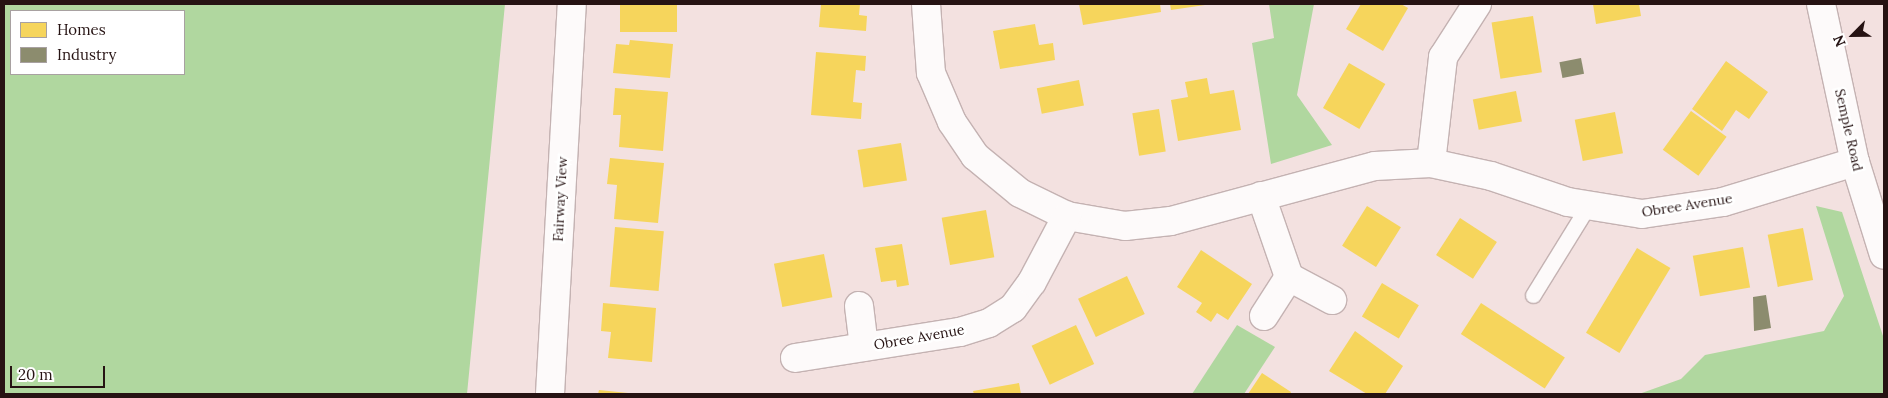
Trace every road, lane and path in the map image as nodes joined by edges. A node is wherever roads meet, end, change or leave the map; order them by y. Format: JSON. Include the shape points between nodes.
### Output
{"nodes":[{"id":1,"x":572,"y":4,"type":"edge"},
{"id":2,"x":926,"y":4,"type":"edge"},
{"id":3,"x":1477,"y":4,"type":"edge"},
{"id":4,"x":1821,"y":4,"type":"edge"},
{"id":5,"x":1855,"y":162,"type":"junction"},
{"id":6,"x":1431,"y":163,"type":"junction"},
{"id":7,"x":1261,"y":196,"type":"junction"},
{"id":8,"x":1588,"y":206,"type":"junction"},
{"id":9,"x":1067,"y":216,"type":"junction"},
{"id":10,"x":1884,"y":255,"type":"edge"},
{"id":11,"x":1289,"y":277,"type":"junction"},
{"id":12,"x":1533,"y":295,"type":"dead end"},
{"id":13,"x":1332,"y":300,"type":"dead end"},
{"id":14,"x":859,"y":306,"type":"dead end"},
{"id":15,"x":1264,"y":316,"type":"dead end"},
{"id":16,"x":864,"y":347,"type":"junction"},
{"id":17,"x":795,"y":358,"type":"dead end"},
{"id":18,"x":550,"y":394,"type":"edge"}],
"edges":[{"from":1,"to":18,"type":"street","name":"Fairway View"},
{"from":2,"to":9,"type":"street","name":"Obree Avenue","via":[[930,73],[952,122],[975,156],[1020,193]]},
{"from":3,"to":6,"type":"street","via":[[1443,57]]},
{"from":4,"to":5,"type":"street","name":"Semple Road"},
{"from":5,"to":8,"type":"street","name":"Obree Avenue","via":[[1723,202],[1642,214]]},
{"from":5,"to":10,"type":"street","name":"Semple Road"},
{"from":6,"to":7,"type":"street","name":"Obree Avenue","via":[[1375,166]]},
{"from":6,"to":8,"type":"street","name":"Obree Avenue","via":[[1491,176]]},
{"from":7,"to":9,"type":"street","name":"Obree Avenue","via":[[1170,221],[1125,226]]},
{"from":7,"to":11,"type":"street"},
{"from":8,"to":12,"type":"lane"},
{"from":9,"to":16,"type":"street","name":"Obree Avenue","via":[[1032,282],[1013,308],[989,323],[960,332]]},
{"from":11,"to":13,"type":"street"},
{"from":11,"to":15,"type":"street"},
{"from":14,"to":16,"type":"street","name":"Obree Avenue"},
{"from":16,"to":17,"type":"street","name":"Obree Avenue"}]}
